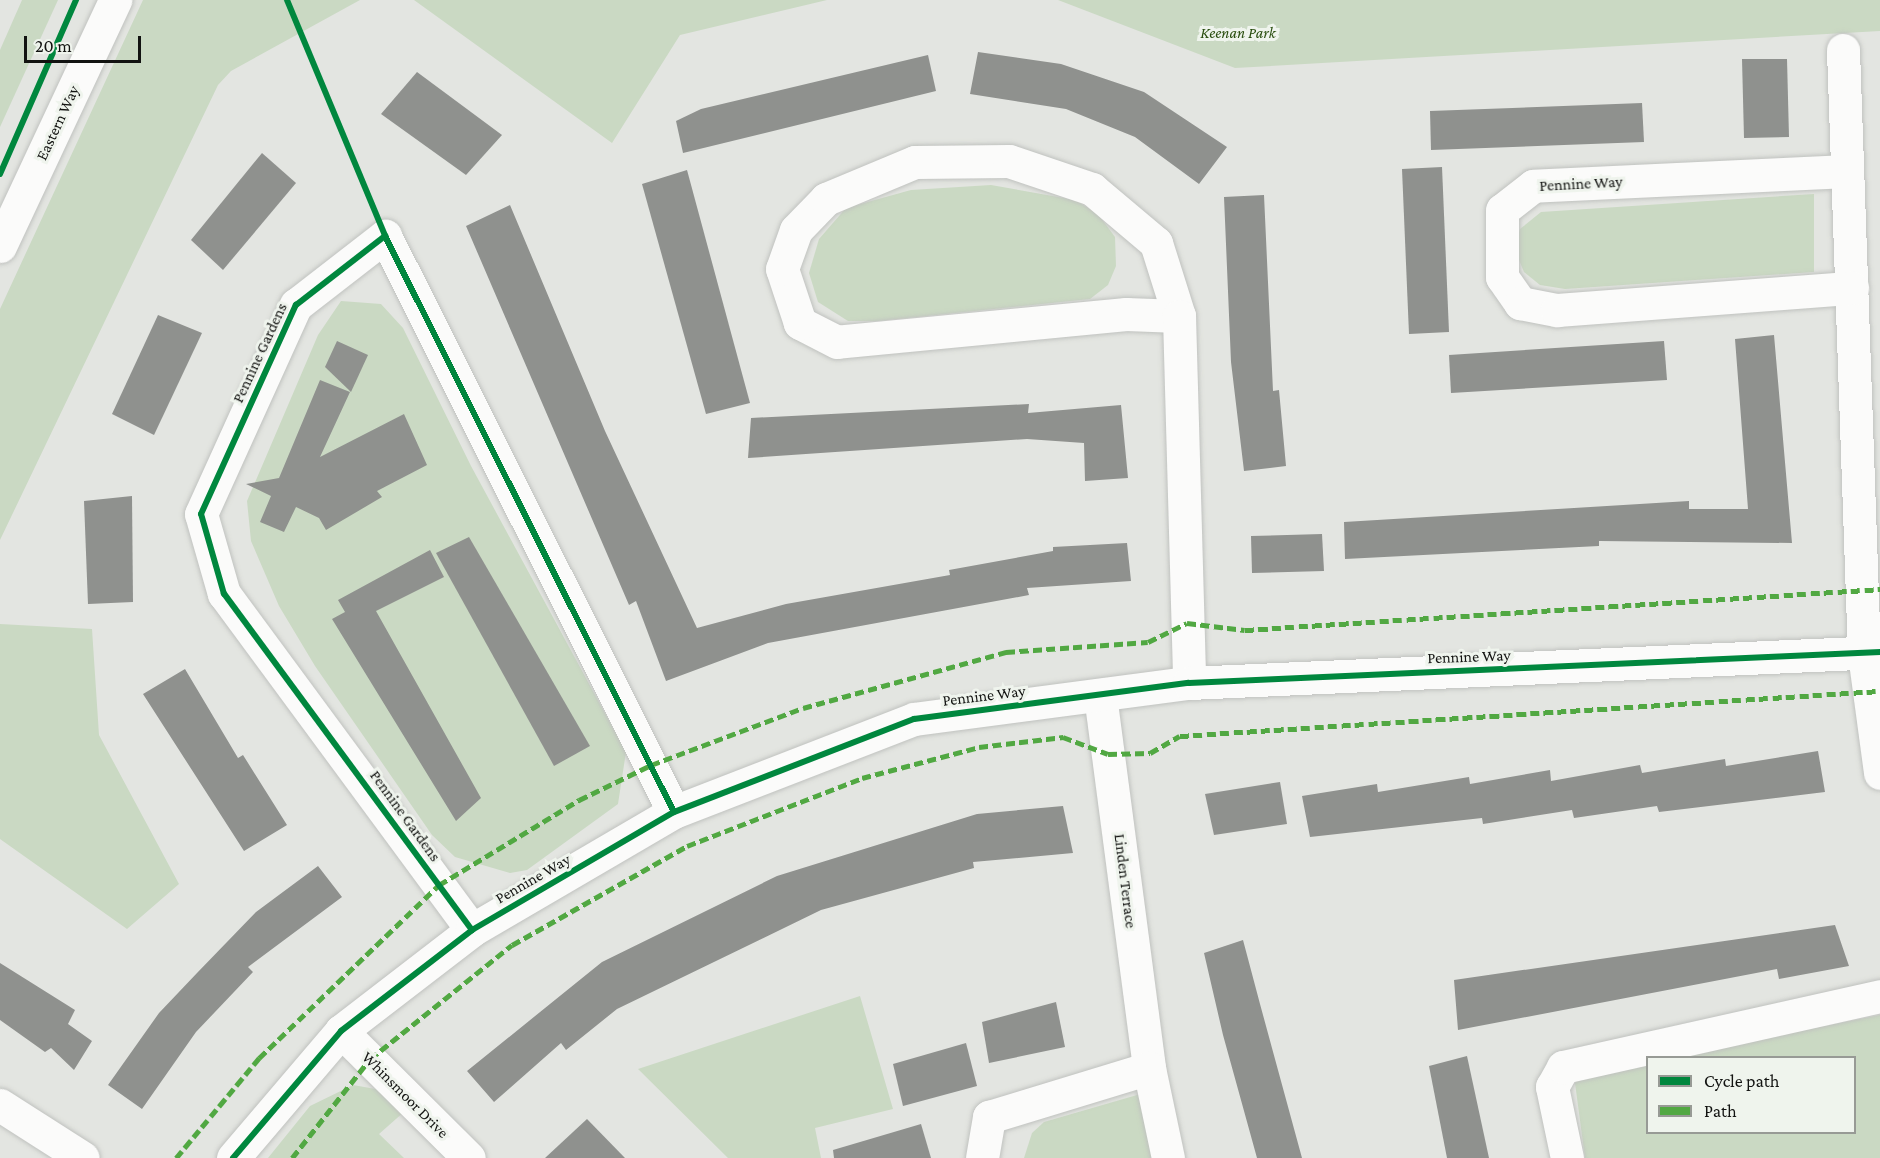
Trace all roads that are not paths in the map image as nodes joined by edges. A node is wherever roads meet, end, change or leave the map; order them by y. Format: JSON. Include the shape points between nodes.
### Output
{"nodes":[{"id":1,"x":115,"y":0,"type":"edge"},
{"id":2,"x":1843,"y":50,"type":"dead end"},
{"id":3,"x":1847,"y":171,"type":"junction"},
{"id":4,"x":0,"y":246,"type":"edge"},
{"id":5,"x":1852,"y":288,"type":"junction"},
{"id":6,"x":1179,"y":316,"type":"junction"},
{"id":7,"x":1872,"y":653,"type":"edge"},
{"id":8,"x":1189,"y":683,"type":"junction"},
{"id":9,"x":1100,"y":695,"type":"junction"},
{"id":10,"x":1880,"y":773,"type":"edge"},
{"id":11,"x":675,"y":812,"type":"junction"},
{"id":12,"x":472,"y":930,"type":"junction"},
{"id":13,"x":1880,"y":996,"type":"edge"},
{"id":14,"x":341,"y":1031,"type":"junction"},
{"id":15,"x":1149,"y":1068,"type":"junction"},
{"id":16,"x":0,"y":1105,"type":"edge"},
{"id":17,"x":83,"y":1158,"type":"edge"},
{"id":18,"x":232,"y":1158,"type":"edge"},
{"id":19,"x":469,"y":1158,"type":"edge"},
{"id":20,"x":982,"y":1158,"type":"edge"},
{"id":21,"x":1168,"y":1158,"type":"edge"},
{"id":22,"x":1567,"y":1158,"type":"edge"}],
"edges":[{"from":1,"to":4,"type":"street","name":"Eastern Way"},
{"from":2,"to":3,"type":"street"},
{"from":3,"to":5,"type":"street"},
{"from":3,"to":5,"type":"street","name":"Pennine Way","via":[[1533,186],[1502,210],[1502,277],[1520,303],[1557,310]]},
{"from":5,"to":7,"type":"street"},
{"from":6,"to":6,"type":"street","via":[[1156,243],[1092,189],[1009,161],[915,162],[826,199],[796,230],[782,269],[800,322],[837,342],[1126,314]]},
{"from":6,"to":8,"type":"street"},
{"from":7,"to":8,"type":"street","name":"Pennine Way"},
{"from":7,"to":10,"type":"street"},
{"from":8,"to":9,"type":"street","name":"Pennine Way"},
{"from":9,"to":11,"type":"street","name":"Pennine Way","via":[[914,718]]},
{"from":9,"to":15,"type":"street","name":"Linden Terrace"},
{"from":11,"to":12,"type":"street","name":"Pennine Way"},
{"from":11,"to":12,"type":"street","name":"Pennine Gardens","via":[[385,236],[296,305],[201,514],[224,594]]},
{"from":12,"to":14,"type":"street","name":"Pennine Way"},
{"from":13,"to":22,"type":"street","via":[[1563,1067],[1552,1087]]},
{"from":14,"to":18,"type":"street","name":"Pennine Way"},
{"from":14,"to":19,"type":"street","name":"Whinsmoor Drive"},
{"from":15,"to":20,"type":"street","via":[[989,1116]]},
{"from":15,"to":21,"type":"street","name":"Linden Terrace"},
{"from":16,"to":17,"type":"street"}]}
